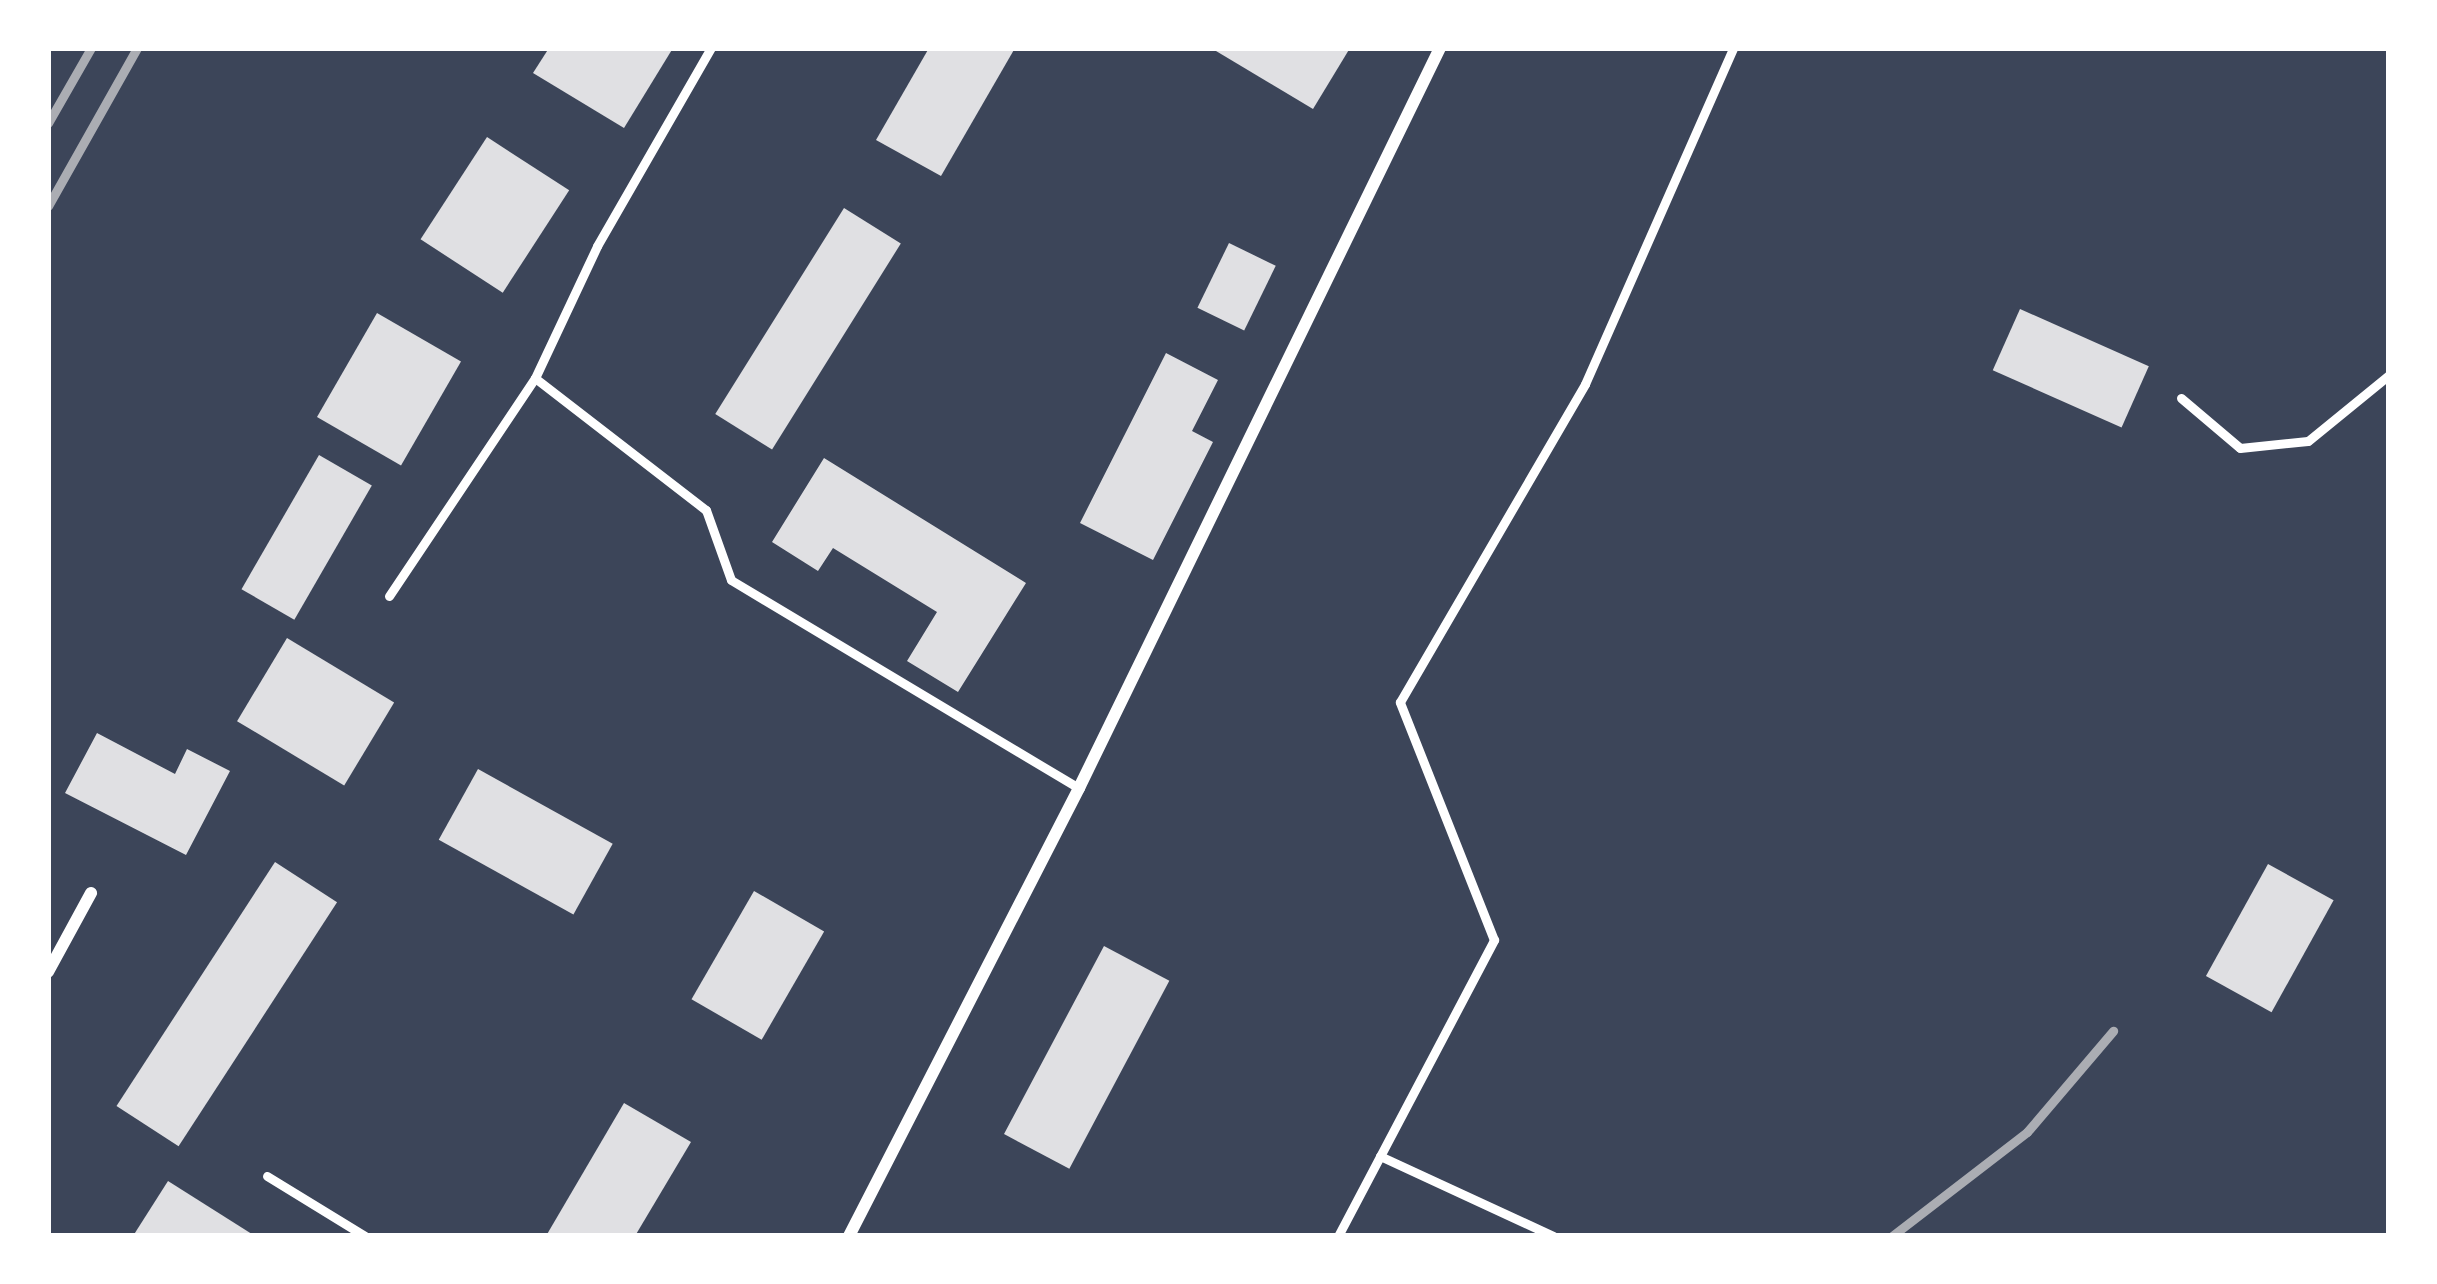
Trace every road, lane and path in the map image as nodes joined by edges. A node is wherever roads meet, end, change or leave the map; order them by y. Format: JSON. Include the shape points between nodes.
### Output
{"nodes":[{"id":1,"x":711,"y":48,"type":"edge"},
{"id":2,"x":1440,"y":48,"type":"edge"},
{"id":3,"x":1733,"y":48,"type":"edge"},
{"id":4,"x":2389,"y":375,"type":"edge"},
{"id":5,"x":535,"y":378,"type":"junction"},
{"id":6,"x":2181,"y":398,"type":"dead end"},
{"id":7,"x":389,"y":596,"type":"dead end"},
{"id":8,"x":1079,"y":788,"type":"junction"},
{"id":9,"x":91,"y":893,"type":"dead end"},
{"id":10,"x":48,"y":972,"type":"edge"},
{"id":11,"x":1380,"y":1156,"type":"junction"},
{"id":12,"x":267,"y":1176,"type":"dead end"},
{"id":13,"x":365,"y":1236,"type":"edge"},
{"id":14,"x":849,"y":1236,"type":"edge"},
{"id":15,"x":1339,"y":1236,"type":"edge"},
{"id":16,"x":1553,"y":1236,"type":"edge"}],
"edges":[{"from":1,"to":5,"type":"lane","via":[[597,246]]},
{"from":2,"to":8,"type":"street"},
{"from":3,"to":11,"type":"lane","via":[[1585,384],[1400,702],[1494,940]]},
{"from":4,"to":6,"type":"lane","via":[[2308,441],[2240,448]]},
{"from":5,"to":7,"type":"lane"},
{"from":5,"to":8,"type":"lane","via":[[706,510],[731,580]]},
{"from":8,"to":14,"type":"street"},
{"from":9,"to":10,"type":"street"},
{"from":11,"to":15,"type":"lane"},
{"from":11,"to":16,"type":"lane"},
{"from":12,"to":13,"type":"lane"}]}
